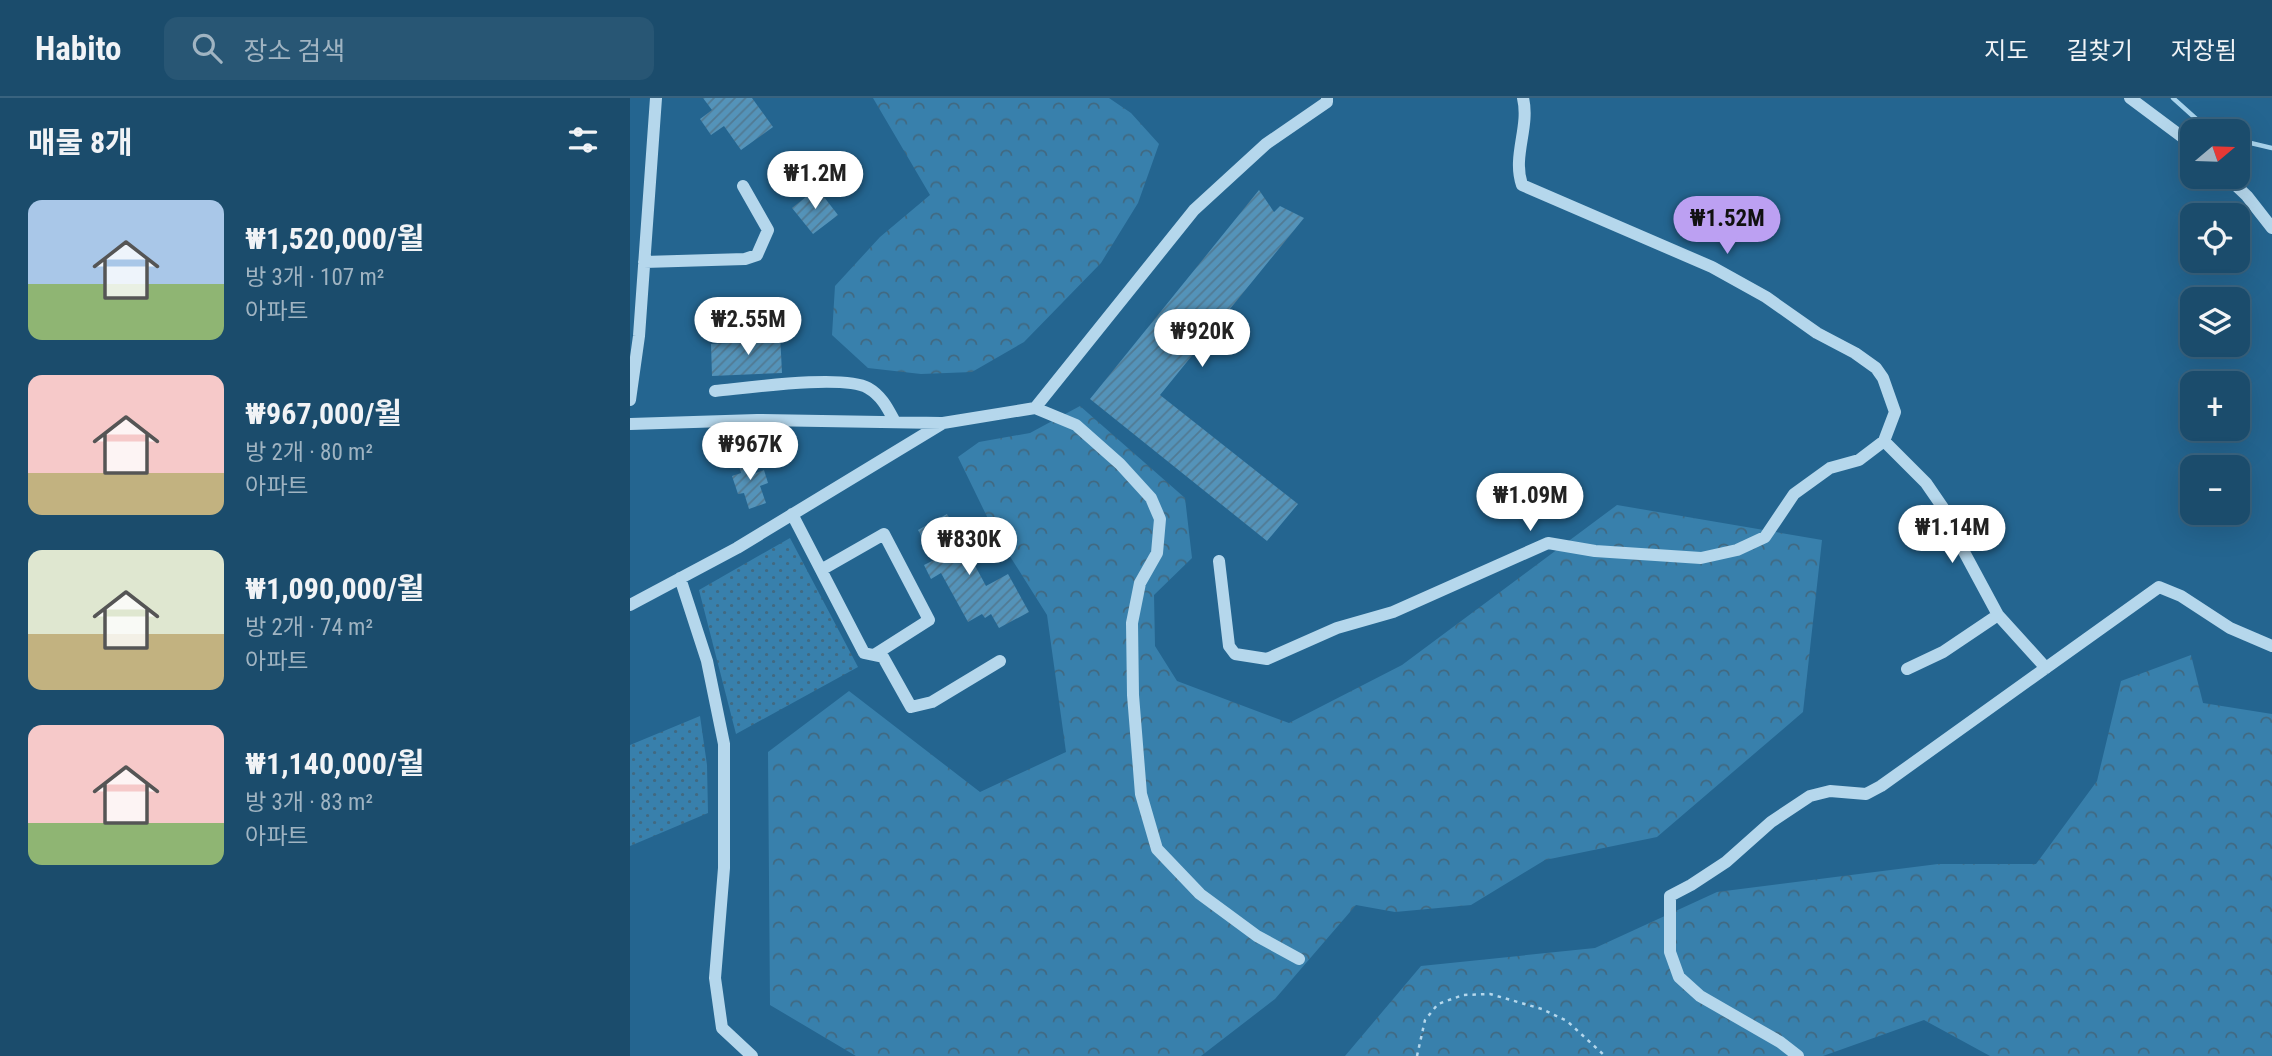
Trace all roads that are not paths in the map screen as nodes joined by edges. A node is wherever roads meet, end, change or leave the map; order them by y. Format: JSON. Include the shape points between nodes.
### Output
{"nodes":[{"id":1,"x":656,"y":98,"type":"edge"},
{"id":2,"x":1327,"y":98,"type":"edge"},
{"id":3,"x":1523,"y":98,"type":"edge"},
{"id":4,"x":2130,"y":98,"type":"edge"},
{"id":5,"x":2180,"y":135,"type":"edge"},
{"id":6,"x":743,"y":186,"type":"dead end"},
{"id":7,"x":2240,"y":189,"type":"edge"},
{"id":8,"x":2272,"y":228,"type":"edge"},
{"id":9,"x":644,"y":262,"type":"junction"},
{"id":10,"x":715,"y":391,"type":"dead end"},
{"id":11,"x":630,"y":400,"type":"edge"},
{"id":12,"x":1035,"y":408,"type":"junction"},
{"id":13,"x":895,"y":422,"type":"junction"},
{"id":14,"x":943,"y":423,"type":"junction"},
{"id":15,"x":630,"y":424,"type":"edge"},
{"id":16,"x":1884,"y":441,"type":"junction"},
{"id":17,"x":792,"y":514,"type":"junction"},
{"id":18,"x":1219,"y":561,"type":"dead end"},
{"id":19,"x":821,"y":570,"type":"junction"},
{"id":20,"x":680,"y":578,"type":"junction"},
{"id":21,"x":630,"y":605,"type":"edge"},
{"id":22,"x":1998,"y":615,"type":"junction"},
{"id":23,"x":2272,"y":646,"type":"edge"},
{"id":24,"x":874,"y":655,"type":"junction"},
{"id":25,"x":1000,"y":661,"type":"dead end"},
{"id":26,"x":2046,"y":668,"type":"junction"},
{"id":27,"x":1908,"y":669,"type":"dead end"},
{"id":28,"x":1299,"y":960,"type":"dead end"},
{"id":29,"x":741,"y":1045,"type":"junction"},
{"id":30,"x":730,"y":1056,"type":"edge"},
{"id":31,"x":752,"y":1056,"type":"edge"},
{"id":32,"x":1798,"y":1056,"type":"edge"}],
"edges":[{"from":1,"to":9,"type":"street"},
{"from":2,"to":12,"type":"street","via":[[1266,144],[1194,210]]},
{"from":3,"to":16,"type":"street","via":[[1518,164],[1522,185],[1712,267],[1766,296],[1876,368],[1895,412]]},
{"from":4,"to":5,"type":"street"},
{"from":6,"to":9,"type":"street","via":[[768,230],[757,255]]},
{"from":7,"to":8,"type":"street"},
{"from":9,"to":11,"type":"street"},
{"from":10,"to":13,"type":"street","via":[[836,381],[867,387],[884,401]]},
{"from":12,"to":14,"type":"street"},
{"from":12,"to":28,"type":"street","via":[[1076,425],[1151,498],[1160,519],[1157,553],[1140,583],[1132,623],[1141,794],[1157,849],[1200,894]]},
{"from":13,"to":14,"type":"street"},
{"from":13,"to":15,"type":"street"},
{"from":14,"to":17,"type":"street"},
{"from":16,"to":18,"type":"street","via":[[1859,460],[1830,468],[1794,494],[1765,537],[1737,550],[1701,558],[1548,543],[1393,612],[1338,628],[1267,659],[1235,654],[1229,646]]},
{"from":16,"to":22,"type":"street","via":[[1926,483],[1951,518],[1956,537]]},
{"from":17,"to":19,"type":"street"},
{"from":17,"to":20,"type":"street"},
{"from":19,"to":24,"type":"street","via":[[864,653]]},
{"from":19,"to":24,"type":"street","via":[[884,534],[929,620]]},
{"from":20,"to":21,"type":"street"},
{"from":20,"to":29,"type":"street","via":[[707,661],[724,744],[724,868],[715,978],[722,1028]]},
{"from":22,"to":26,"type":"street"},
{"from":22,"to":27,"type":"street"},
{"from":23,"to":26,"type":"street","via":[[2159,587]]},
{"from":24,"to":25,"type":"street","via":[[883,657],[911,707],[932,702]]},
{"from":26,"to":32,"type":"street","via":[[1874,790],[1810,796],[1771,822],[1726,862],[1670,896],[1670,952],[1679,977],[1700,996]]},
{"from":29,"to":30,"type":"street"},
{"from":29,"to":31,"type":"street"}]}
